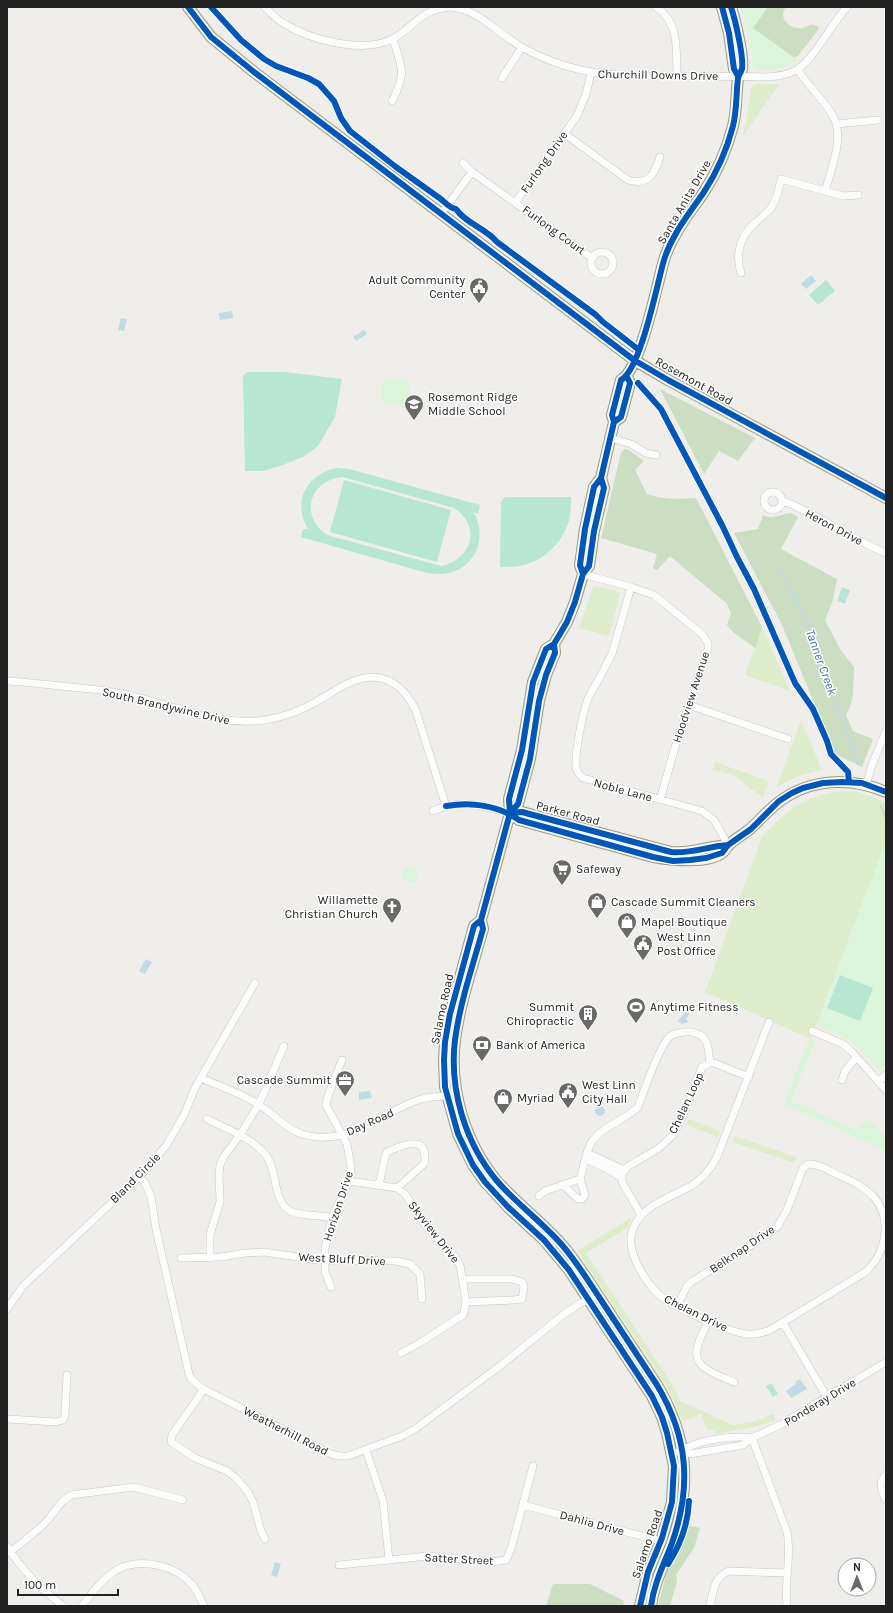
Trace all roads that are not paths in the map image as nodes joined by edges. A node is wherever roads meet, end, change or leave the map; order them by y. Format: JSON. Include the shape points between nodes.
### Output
{"nodes":[{"id":1,"x":188,"y":7,"type":"edge"},
{"id":2,"x":265,"y":7,"type":"edge"},
{"id":3,"x":450,"y":7,"type":"edge"},
{"id":4,"x":656,"y":7,"type":"edge"},
{"id":5,"x":722,"y":7,"type":"edge"},
{"id":6,"x":731,"y":7,"type":"edge"},
{"id":7,"x":847,"y":7,"type":"edge"},
{"id":8,"x":393,"y":39,"type":"junction"},
{"id":9,"x":522,"y":47,"type":"junction"},
{"id":10,"x":798,"y":70,"type":"junction"},
{"id":11,"x":591,"y":73,"type":"junction"},
{"id":12,"x":677,"y":76,"type":"junction"},
{"id":13,"x":738,"y":76,"type":"junction"},
{"id":14,"x":502,"y":78,"type":"dead end"},
{"id":15,"x":392,"y":101,"type":"dead end"},
{"id":16,"x":878,"y":120,"type":"dead end"},
{"id":17,"x":836,"y":124,"type":"junction"},
{"id":18,"x":565,"y":134,"type":"junction"},
{"id":19,"x":660,"y":158,"type":"dead end"},
{"id":20,"x":463,"y":163,"type":"dead end"},
{"id":21,"x":472,"y":172,"type":"junction"},
{"id":22,"x":825,"y":191,"type":"junction"},
{"id":23,"x":858,"y":195,"type":"dead end"},
{"id":24,"x":515,"y":202,"type":"junction"},
{"id":25,"x":441,"y":214,"type":"junction"},
{"id":26,"x":592,"y":258,"type":"dead end"},
{"id":27,"x":740,"y":273,"type":"dead end"},
{"id":28,"x":634,"y":360,"type":"junction"},
{"id":29,"x":611,"y":438,"type":"junction"},
{"id":30,"x":656,"y":455,"type":"dead end"},
{"id":31,"x":886,"y":498,"type":"edge"},
{"id":32,"x":783,"y":501,"type":"dead end"},
{"id":33,"x":886,"y":553,"type":"edge"},
{"id":34,"x":583,"y":574,"type":"junction"},
{"id":35,"x":631,"y":587,"type":"junction"},
{"id":36,"x":7,"y":680,"type":"edge"},
{"id":37,"x":689,"y":705,"type":"junction"},
{"id":38,"x":886,"y":731,"type":"edge"},
{"id":39,"x":788,"y":739,"type":"dead end"},
{"id":40,"x":866,"y":785,"type":"junction"},
{"id":41,"x":886,"y":792,"type":"edge"},
{"id":42,"x":660,"y":800,"type":"junction"},
{"id":43,"x":446,"y":806,"type":"junction"},
{"id":44,"x":433,"y":811,"type":"dead end"},
{"id":45,"x":510,"y":813,"type":"junction"},
{"id":46,"x":728,"y":845,"type":"junction"},
{"id":47,"x":255,"y":983,"type":"dead end"},
{"id":48,"x":769,"y":1022,"type":"dead end"},
{"id":49,"x":812,"y":1031,"type":"dead end"},
{"id":50,"x":284,"y":1046,"type":"dead end"},
{"id":51,"x":856,"y":1058,"type":"junction"},
{"id":52,"x":342,"y":1060,"type":"dead end"},
{"id":53,"x":710,"y":1063,"type":"junction"},
{"id":54,"x":886,"y":1075,"type":"edge"},
{"id":55,"x":749,"y":1077,"type":"junction"},
{"id":56,"x":201,"y":1078,"type":"junction"},
{"id":57,"x":842,"y":1080,"type":"dead end"},
{"id":58,"x":878,"y":1082,"type":"junction"},
{"id":59,"x":886,"y":1090,"type":"edge"},
{"id":60,"x":453,"y":1095,"type":"junction"},
{"id":61,"x":258,"y":1104,"type":"junction"},
{"id":62,"x":207,"y":1119,"type":"dead end"},
{"id":63,"x":240,"y":1135,"type":"junction"},
{"id":64,"x":343,"y":1135,"type":"junction"},
{"id":65,"x":587,"y":1156,"type":"junction"},
{"id":66,"x":808,"y":1164,"type":"joint"},
{"id":67,"x":624,"y":1170,"type":"junction"},
{"id":68,"x":139,"y":1178,"type":"junction"},
{"id":69,"x":622,"y":1178,"type":"junction"},
{"id":70,"x":580,"y":1179,"type":"junction"},
{"id":71,"x":348,"y":1182,"type":"junction"},
{"id":72,"x":564,"y":1184,"type":"junction"},
{"id":73,"x":379,"y":1185,"type":"junction"},
{"id":74,"x":397,"y":1188,"type":"junction"},
{"id":75,"x":540,"y":1196,"type":"dead end"},
{"id":76,"x":641,"y":1215,"type":"junction"},
{"id":77,"x":332,"y":1218,"type":"junction"},
{"id":78,"x":181,"y":1258,"type":"dead end"},
{"id":79,"x":210,"y":1258,"type":"junction"},
{"id":80,"x":324,"y":1260,"type":"junction"},
{"id":81,"x":463,"y":1280,"type":"junction"},
{"id":82,"x":331,"y":1287,"type":"dead end"},
{"id":83,"x":593,"y":1297,"type":"junction"},
{"id":84,"x":422,"y":1299,"type":"dead end"},
{"id":85,"x":466,"y":1302,"type":"junction"},
{"id":86,"x":677,"y":1306,"type":"junction"},
{"id":87,"x":7,"y":1309,"type":"edge"},
{"id":88,"x":708,"y":1321,"type":"junction"},
{"id":89,"x":783,"y":1323,"type":"junction"},
{"id":90,"x":401,"y":1353,"type":"dead end"},
{"id":91,"x":886,"y":1362,"type":"edge"},
{"id":92,"x":67,"y":1375,"type":"dead end"},
{"id":93,"x":734,"y":1382,"type":"dead end"},
{"id":94,"x":204,"y":1389,"type":"junction"},
{"id":95,"x":827,"y":1397,"type":"junction"},
{"id":96,"x":7,"y":1419,"type":"edge"},
{"id":97,"x":752,"y":1438,"type":"junction"},
{"id":98,"x":366,"y":1450,"type":"junction"},
{"id":99,"x":677,"y":1452,"type":"junction"},
{"id":100,"x":533,"y":1466,"type":"dead end"},
{"id":101,"x":886,"y":1475,"type":"edge"},
{"id":102,"x":183,"y":1500,"type":"dead end"},
{"id":103,"x":886,"y":1500,"type":"edge"},
{"id":104,"x":523,"y":1505,"type":"junction"},
{"id":105,"x":265,"y":1539,"type":"dead end"},
{"id":106,"x":661,"y":1541,"type":"junction"},
{"id":107,"x":9,"y":1549,"type":"edge"},
{"id":108,"x":389,"y":1560,"type":"junction"},
{"id":109,"x":339,"y":1565,"type":"dead end"},
{"id":110,"x":787,"y":1573,"type":"junction"},
{"id":111,"x":63,"y":1606,"type":"edge"},
{"id":112,"x":82,"y":1606,"type":"edge"},
{"id":113,"x":204,"y":1606,"type":"edge"},
{"id":114,"x":640,"y":1606,"type":"edge"},
{"id":115,"x":651,"y":1606,"type":"edge"},
{"id":116,"x":710,"y":1606,"type":"edge"},
{"id":117,"x":787,"y":1606,"type":"edge"}],
"edges":[{"from":1,"to":25,"type":"main road","name":"Rosemont Road","via":[[207,32],[224,48]]},
{"from":2,"to":8,"type":"street","name":"Churchill Downs Drive","via":[[293,29],[333,42],[367,46],[383,44]]},
{"from":3,"to":8,"type":"street","name":"Churchill Downs Drive","via":[[423,15]]},
{"from":3,"to":9,"type":"street","name":"Churchill Downs Drive","via":[[480,17]]},
{"from":4,"to":12,"type":"street","via":[[667,16],[674,28]]},
{"from":5,"to":13,"type":"main road","name":"Santa Anita Drive","via":[[734,69]]},
{"from":6,"to":13,"type":"main road","name":"Santa Anita Drive","via":[[742,69]]},
{"from":7,"to":10,"type":"street"},
{"from":8,"to":15,"type":"street","via":[[403,72],[400,86]]},
{"from":9,"to":11,"type":"street","name":"Churchill Downs Drive","via":[[557,63]]},
{"from":9,"to":14,"type":"street"},
{"from":10,"to":13,"type":"street","name":"Churchill Downs Drive","via":[[773,77]]},
{"from":10,"to":17,"type":"street","via":[[833,116]]},
{"from":11,"to":12,"type":"street","name":"Churchill Downs Drive"},
{"from":11,"to":18,"type":"street","name":"Furlong Drive","via":[[582,105]]},
{"from":12,"to":13,"type":"street","name":"Churchill Downs Drive"},
{"from":13,"to":28,"type":"main road","name":"Santa Anita Drive","via":[[733,124],[722,157],[704,192],[671,241],[645,333]]},
{"from":16,"to":17,"type":"street"},
{"from":17,"to":22,"type":"street","via":[[837,143]]},
{"from":18,"to":19,"type":"street","via":[[633,182],[652,176]]},
{"from":18,"to":24,"type":"street","name":"Furlong Drive"},
{"from":20,"to":21,"type":"street","name":"Furlong Drive"},
{"from":21,"to":24,"type":"street","name":"Furlong Drive"},
{"from":21,"to":25,"type":"street"},
{"from":22,"to":23,"type":"street","via":[[843,196]]},
{"from":22,"to":27,"type":"street","via":[[781,179],[773,204],[749,228],[741,241],[738,257]]},
{"from":24,"to":26,"type":"street","name":"Furlong Court"},
{"from":25,"to":28,"type":"main road","name":"Rosemont Road"},
{"from":28,"to":29,"type":"main road","name":"Salamo Road","via":[[627,377],[621,380],[612,414],[614,422]]},
{"from":28,"to":31,"type":"main road","name":"Rosemont Road"},
{"from":29,"to":30,"type":"street"},
{"from":29,"to":34,"type":"main road","name":"Salamo Road","via":[[601,478],[604,488],[589,566]]},
{"from":32,"to":33,"type":"street","name":"Heron Drive"},
{"from":34,"to":35,"type":"street","name":"Hoodview Avenue"},
{"from":34,"to":45,"type":"main road","name":"Salamo Road","via":[[571,613],[554,644],[546,649],[533,682],[522,750],[509,799]]},
{"from":35,"to":37,"type":"street","name":"Hoodview Avenue","via":[[654,595],[707,640],[708,649]]},
{"from":35,"to":42,"type":"street","name":"Noble Lane","via":[[612,654],[585,706],[576,765],[583,778]]},
{"from":36,"to":43,"type":"street","name":"South Brandywine Drive","via":[[114,692],[212,719],[243,722],[285,715],[313,704],[352,681],[366,677],[378,678],[402,688],[411,699]]},
{"from":37,"to":39,"type":"street"},
{"from":37,"to":42,"type":"street","name":"Hoodview Avenue","via":[[674,747]]},
{"from":38,"to":40,"type":"street"},
{"from":40,"to":41,"type":"main road","name":"Parker Road"},
{"from":40,"to":46,"type":"main road","name":"Parker Road","via":[[829,782],[798,790],[779,801],[747,832]]},
{"from":42,"to":46,"type":"street","name":"Noble Lane","via":[[707,814]]},
{"from":43,"to":44,"type":"street"},
{"from":43,"to":45,"type":"street","via":[[473,804]]},
{"from":45,"to":46,"type":"main road","name":"Parker Road","via":[[522,812],[671,852],[691,852]]},
{"from":45,"to":60,"type":"main road","name":"Salamo Road","via":[[481,920],[483,928],[461,1008],[455,1040]]},
{"from":47,"to":56,"type":"street","name":"Bland Circle"},
{"from":48,"to":55,"type":"street","name":"Chelan Drive"},
{"from":49,"to":51,"type":"street","via":[[843,1044]]},
{"from":50,"to":61,"type":"street"},
{"from":51,"to":57,"type":"street","via":[[845,1071]]},
{"from":51,"to":58,"type":"street"},
{"from":52,"to":64,"type":"street","name":"Horizon Drive","via":[[326,1105]]},
{"from":53,"to":55,"type":"street","name":"Chelan Loop"},
{"from":53,"to":65,"type":"street","name":"Chelan Loop","via":[[708,1044],[700,1035],[680,1032],[670,1036],[663,1046],[638,1107],[632,1114],[598,1135],[589,1146]]},
{"from":53,"to":67,"type":"street","name":"Chelan Loop","via":[[702,1068],[672,1136],[659,1148]]},
{"from":54,"to":58,"type":"street"},
{"from":55,"to":76,"type":"street","name":"Chelan Drive","via":[[712,1167],[692,1185],[652,1206]]},
{"from":56,"to":61,"type":"street","name":"Day Road"},
{"from":56,"to":68,"type":"street","name":"Bland Circle","via":[[166,1146]]},
{"from":58,"to":59,"type":"street"},
{"from":60,"to":64,"type":"street","name":"Day Road","via":[[422,1099]]},
{"from":60,"to":83,"type":"main road","name":"Salamo Road","via":[[470,1137],[488,1169],[505,1190],[562,1245],[578,1265]]},
{"from":61,"to":63,"type":"street"},
{"from":61,"to":64,"type":"street","name":"Day Road","via":[[292,1130],[300,1133],[314,1137]]},
{"from":62,"to":63,"type":"street"},
{"from":63,"to":77,"type":"street","via":[[260,1149],[269,1160],[280,1200],[289,1210]]},
{"from":63,"to":79,"type":"street","via":[[220,1165],[220,1202],[210,1234]]},
{"from":64,"to":71,"type":"street","name":"Horizon Drive","via":[[351,1158]]},
{"from":65,"to":67,"type":"street"},
{"from":65,"to":69,"type":"street"},
{"from":65,"to":70,"type":"street","name":"Chelan Loop"},
{"from":66,"to":86,"type":"street","name":"Belknap Drive","via":[[803,1168],[787,1210],[777,1227],[691,1282]]},
{"from":66,"to":89,"type":"street","name":"Chelan Drive","via":[[814,1164],[860,1185],[872,1196],[882,1210],[885,1236],[880,1254],[869,1269]]},
{"from":67,"to":69,"type":"street"},
{"from":68,"to":87,"type":"street","name":"Bland Circle","via":[[23,1286]]},
{"from":68,"to":94,"type":"street","name":"Weatherhill Road","via":[[151,1197],[189,1374],[195,1383]]},
{"from":69,"to":76,"type":"street"},
{"from":70,"to":72,"type":"street"},
{"from":70,"to":72,"type":"street","name":"Chelan Loop","via":[[585,1196],[582,1199],[578,1199]]},
{"from":71,"to":73,"type":"street"},
{"from":71,"to":77,"type":"street","name":"Horizon Drive"},
{"from":72,"to":75,"type":"street","via":[[545,1191]]},
{"from":73,"to":74,"type":"street"},
{"from":73,"to":74,"type":"street","via":[[387,1152],[419,1144],[424,1150],[424,1164]]},
{"from":74,"to":81,"type":"street","name":"Skyview Drive","via":[[405,1194],[428,1227],[456,1258]]},
{"from":76,"to":86,"type":"street","name":"Chelan Drive","via":[[631,1238],[633,1253],[656,1292]]},
{"from":77,"to":80,"type":"street","name":"Horizon Drive"},
{"from":78,"to":79,"type":"street","name":"West Bluff Drive"},
{"from":79,"to":80,"type":"street","name":"West Bluff Drive","via":[[264,1252]]},
{"from":80,"to":82,"type":"street","name":"Horizon Drive","via":[[325,1272]]},
{"from":80,"to":84,"type":"street","name":"West Bluff Drive","via":[[396,1261],[410,1264],[420,1274]]},
{"from":81,"to":85,"type":"street","name":"Skyview Drive"},
{"from":81,"to":85,"type":"street","name":"Skyview Drive","via":[[512,1279],[522,1282],[524,1287],[522,1299]]},
{"from":83,"to":98,"type":"street","name":"Weatherhill Road","via":[[563,1314],[500,1366],[415,1429]]},
{"from":83,"to":99,"type":"main road","name":"Salamo Road","via":[[652,1396]]},
{"from":85,"to":90,"type":"street","via":[[460,1318]]},
{"from":86,"to":88,"type":"street","name":"Chelan Drive"},
{"from":88,"to":89,"type":"street","name":"Chelan Drive","via":[[746,1334],[763,1333]]},
{"from":88,"to":93,"type":"street","via":[[696,1350],[698,1360],[713,1373]]},
{"from":89,"to":95,"type":"street"},
{"from":91,"to":95,"type":"street","name":"Ponderay Drive"},
{"from":92,"to":96,"type":"street","via":[[63,1420],[56,1422]]},
{"from":94,"to":98,"type":"street","name":"Weatherhill Road","via":[[331,1454],[348,1456]]},
{"from":94,"to":105,"type":"street","via":[[172,1435],[171,1442],[236,1478],[253,1502]]},
{"from":95,"to":97,"type":"street","name":"Ponderay Drive","via":[[782,1424]]},
{"from":97,"to":99,"type":"street","name":"Ponderay Drive","via":[[743,1445],[690,1454]]},
{"from":97,"to":110,"type":"street","via":[[785,1524],[789,1546]]},
{"from":98,"to":108,"type":"street","via":[[383,1501]]},
{"from":99,"to":106,"type":"main road","name":"Salamo Road","via":[[672,1502]]},
{"from":99,"to":115,"type":"main road","name":"Salamo Road","via":[[684,1482],[681,1511]]},
{"from":100,"to":104,"type":"street","name":"Satter Street"},
{"from":101,"to":103,"type":"street","via":[[881,1486]]},
{"from":102,"to":107,"type":"street","via":[[134,1487],[71,1495],[62,1500],[51,1516],[26,1540]]},
{"from":104,"to":106,"type":"street","name":"Dahlia Drive"},
{"from":104,"to":108,"type":"street","name":"Satter Street","via":[[506,1560],[491,1562],[433,1556]]},
{"from":106,"to":114,"type":"main road","name":"Salamo Road","via":[[648,1572]]},
{"from":107,"to":111,"type":"street","via":[[36,1583]]},
{"from":108,"to":109,"type":"street","name":"Satter Street"},
{"from":110,"to":116,"type":"street","via":[[730,1571],[723,1574],[716,1581]]},
{"from":110,"to":117,"type":"street"},
{"from":112,"to":113,"type":"street","via":[[100,1582],[117,1569],[147,1564],[177,1572],[193,1587]]}]}
